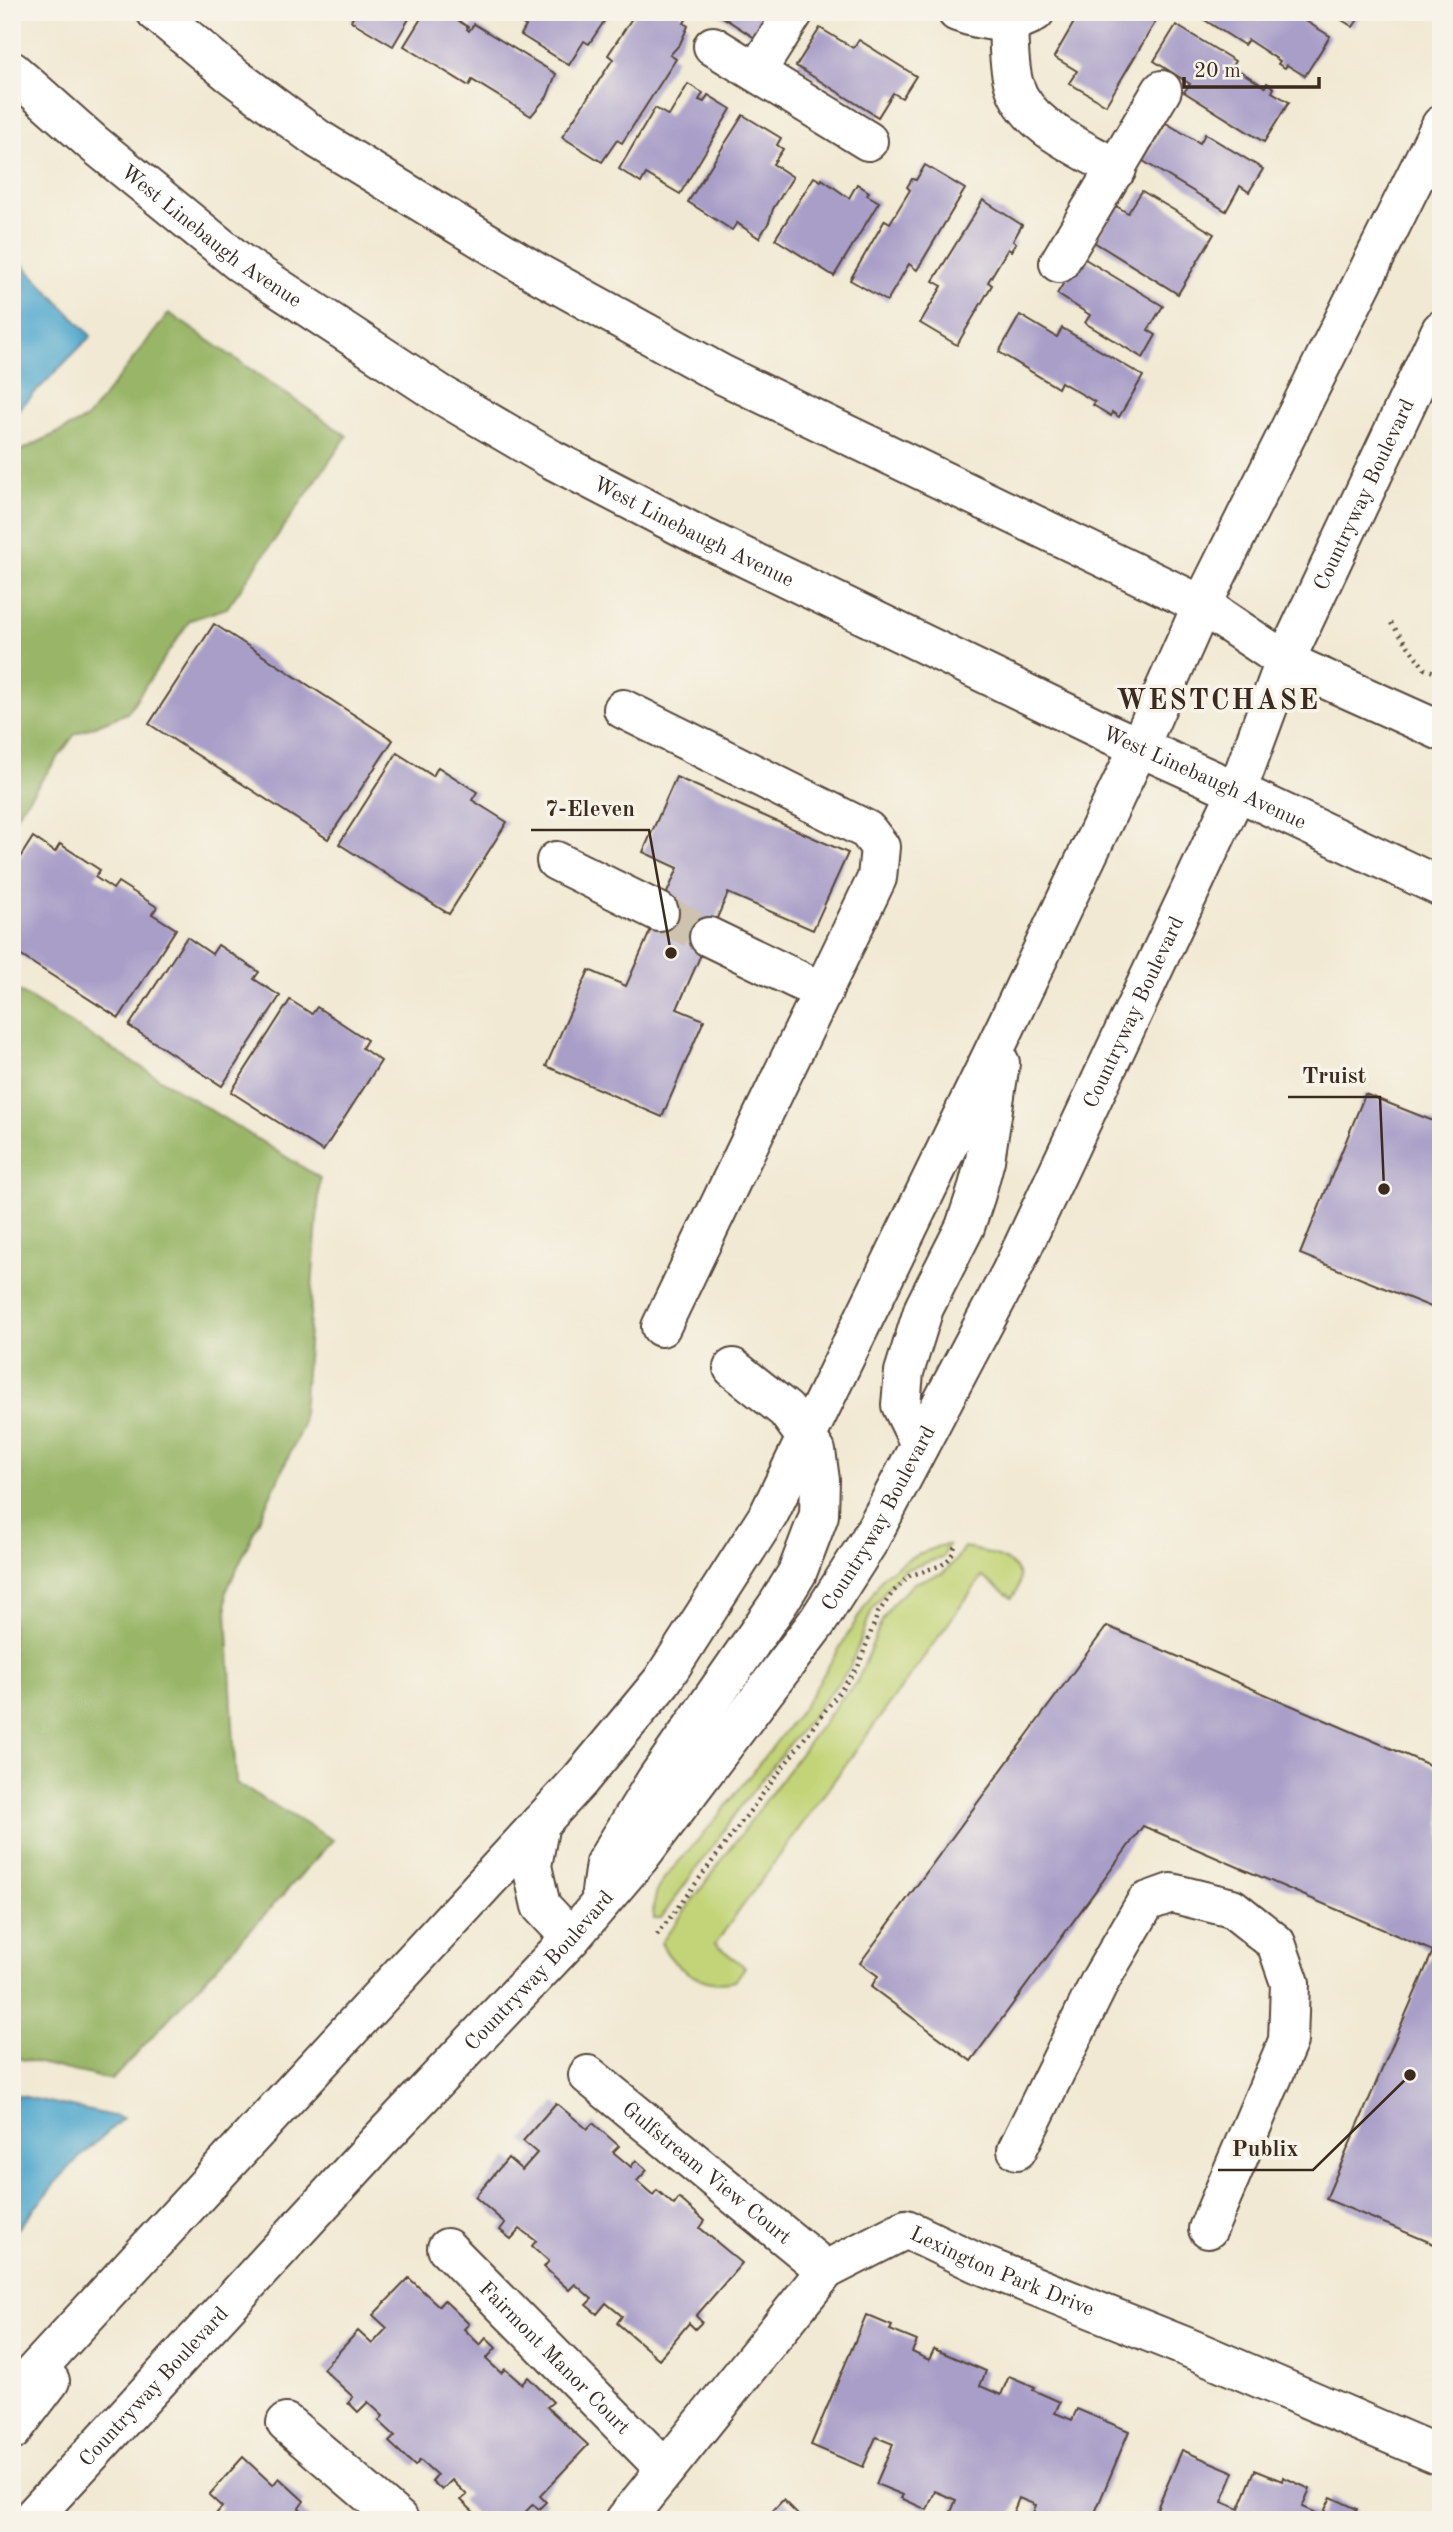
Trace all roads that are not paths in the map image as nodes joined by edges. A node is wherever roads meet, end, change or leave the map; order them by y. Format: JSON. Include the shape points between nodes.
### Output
{"nodes":[{"id":1,"x":156,"y":12,"type":"edge"},
{"id":2,"x":794,"y":12,"type":"edge"},
{"id":3,"x":957,"y":12,"type":"edge"},
{"id":4,"x":1021,"y":16,"type":"edge"},
{"id":5,"x":713,"y":46,"type":"dead end"},
{"id":6,"x":12,"y":71,"type":"edge"},
{"id":7,"x":756,"y":72,"type":"junction"},
{"id":8,"x":1162,"y":90,"type":"dead end"},
{"id":9,"x":1441,"y":125,"type":"edge"},
{"id":10,"x":868,"y":141,"type":"dead end"},
{"id":11,"x":1117,"y":169,"type":"junction"},
{"id":12,"x":1059,"y":263,"type":"dead end"},
{"id":13,"x":1441,"y":330,"type":"edge"},
{"id":14,"x":1202,"y":605,"type":"junction"},
{"id":15,"x":1285,"y":661,"type":"junction"},
{"id":16,"x":623,"y":709,"type":"dead end"},
{"id":17,"x":1441,"y":732,"type":"edge"},
{"id":18,"x":1139,"y":747,"type":"junction"},
{"id":19,"x":1237,"y":791,"type":"junction"},
{"id":20,"x":556,"y":861,"type":"dead end"},
{"id":21,"x":1441,"y":887,"type":"edge"},
{"id":22,"x":659,"y":912,"type":"tunnel mouth"},
{"id":23,"x":709,"y":937,"type":"tunnel mouth"},
{"id":24,"x":823,"y":992,"type":"junction"},
{"id":25,"x":1006,"y":1026,"type":"junction"},
{"id":26,"x":661,"y":1326,"type":"dead end"},
{"id":27,"x":733,"y":1368,"type":"dead end"},
{"id":28,"x":806,"y":1437,"type":"junction"},
{"id":29,"x":919,"y":1442,"type":"junction"},
{"id":30,"x":540,"y":1823,"type":"junction"},
{"id":31,"x":600,"y":1904,"type":"junction"},
{"id":32,"x":570,"y":1938,"type":"junction"},
{"id":33,"x":588,"y":2075,"type":"dead end"},
{"id":34,"x":1017,"y":2150,"type":"dead end"},
{"id":35,"x":1208,"y":2229,"type":"dead end"},
{"id":36,"x":447,"y":2248,"type":"dead end"},
{"id":37,"x":826,"y":2270,"type":"junction"},
{"id":38,"x":82,"y":2321,"type":"junction"},
{"id":39,"x":12,"y":2396,"type":"edge"},
{"id":40,"x":286,"y":2423,"type":"dead end"},
{"id":41,"x":12,"y":2431,"type":"edge"},
{"id":42,"x":1441,"y":2456,"type":"edge"},
{"id":43,"x":665,"y":2469,"type":"junction"},
{"id":44,"x":30,"y":2520,"type":"edge"},
{"id":45,"x":399,"y":2520,"type":"edge"},
{"id":46,"x":625,"y":2520,"type":"edge"}],
"edges":[{"from":1,"to":14,"type":"street","via":[[318,139],[539,274],[721,374]]},
{"from":2,"to":7,"type":"street"},
{"from":3,"to":4,"type":"street","via":[[982,21]]},
{"from":4,"to":11,"type":"street","via":[[1013,83],[1021,102],[1035,120]]},
{"from":5,"to":7,"type":"street"},
{"from":6,"to":18,"type":"street","name":"West Linebaugh Avenue","via":[[239,262],[440,394],[551,459],[694,533]]},
{"from":7,"to":10,"type":"street"},
{"from":8,"to":11,"type":"street"},
{"from":9,"to":14,"type":"street"},
{"from":11,"to":12,"type":"street"},
{"from":13,"to":15,"type":"street","name":"Countryway Boulevard"},
{"from":14,"to":15,"type":"street"},
{"from":14,"to":18,"type":"street"},
{"from":15,"to":17,"type":"street"},
{"from":15,"to":19,"type":"street","name":"Countryway Boulevard"},
{"from":16,"to":24,"type":"street","via":[[867,830],[880,847],[877,878]]},
{"from":18,"to":19,"type":"street","name":"West Linebaugh Avenue"},
{"from":18,"to":25,"type":"street"},
{"from":19,"to":21,"type":"street","name":"West Linebaugh Avenue"},
{"from":19,"to":29,"type":"street","name":"Countryway Boulevard","via":[[1010,1272]]},
{"from":20,"to":22,"type":"street"},
{"from":23,"to":24,"type":"street"},
{"from":24,"to":26,"type":"street"},
{"from":25,"to":28,"type":"street"},
{"from":25,"to":29,"type":"street","via":[[976,1194],[965,1227],[924,1308],[904,1372],[901,1405]]},
{"from":27,"to":28,"type":"street","via":[[786,1410]]},
{"from":28,"to":30,"type":"street","via":[[769,1514],[662,1681]]},
{"from":28,"to":31,"type":"street","via":[[816,1451],[819,1515],[797,1573],[605,1863]]},
{"from":29,"to":31,"type":"street","name":"Countryway Boulevard","via":[[869,1541],[818,1621]]},
{"from":30,"to":32,"type":"street","via":[[533,1866],[541,1906]]},
{"from":30,"to":38,"type":"street"},
{"from":31,"to":32,"type":"street","name":"Countryway Boulevard"},
{"from":32,"to":44,"type":"street","name":"Countryway Boulevard"},
{"from":33,"to":37,"type":"street","name":"Gulfstream View Court"},
{"from":34,"to":35,"type":"street","via":[[1101,1979],[1146,1902],[1171,1893],[1231,1908],[1276,1943],[1290,1983],[1288,2041]]},
{"from":36,"to":43,"type":"street","name":"Fairmont Manor Court"},
{"from":37,"to":42,"type":"street","name":"Lexington Park Drive","via":[[906,2229],[977,2263]]},
{"from":37,"to":43,"type":"street","name":"Lexington Park Drive"},
{"from":38,"to":39,"type":"street"},
{"from":38,"to":41,"type":"street","via":[[52,2378]]},
{"from":40,"to":45,"type":"street"},
{"from":43,"to":46,"type":"street","name":"Lexington Park Drive"}]}
